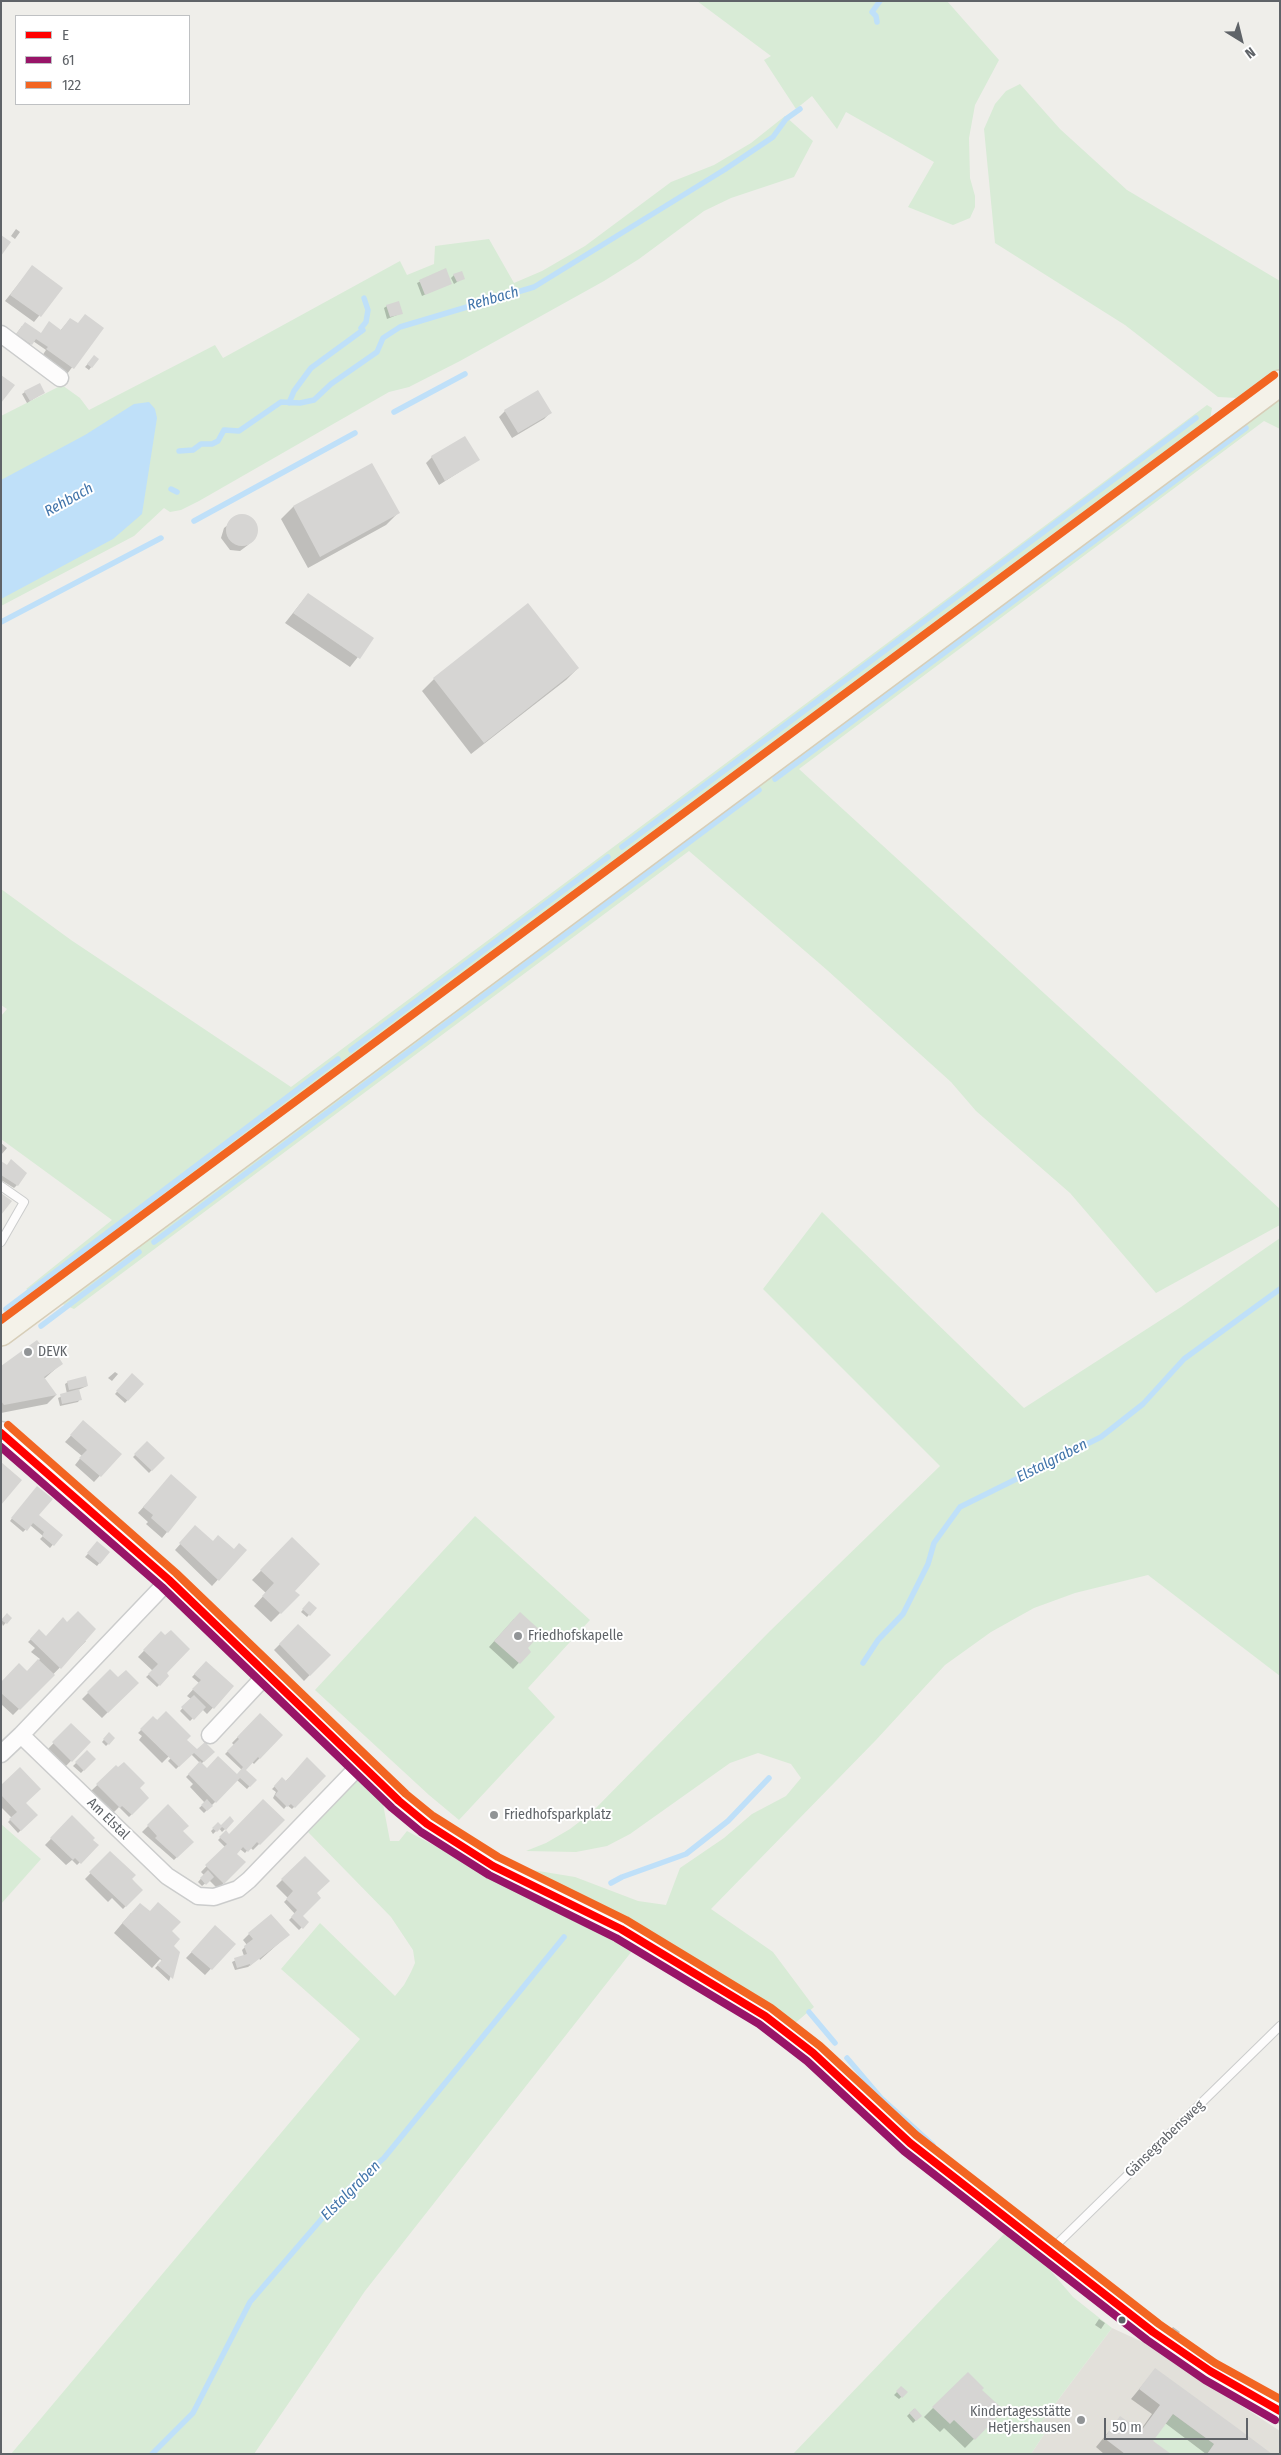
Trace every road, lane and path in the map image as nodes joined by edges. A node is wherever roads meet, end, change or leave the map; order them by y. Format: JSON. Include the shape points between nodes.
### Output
{"nodes":[{"id":1,"x":1,"y":334,"type":"edge"},
{"id":2,"x":60,"y":378,"type":"dead end"},
{"id":3,"x":1271,"y":389,"type":"edge"},
{"id":4,"x":1,"y":1186,"type":"edge"},
{"id":5,"x":1,"y":1242,"type":"edge"},
{"id":6,"x":1,"y":1334,"type":"edge"},
{"id":7,"x":1,"y":1433,"type":"edge"},
{"id":8,"x":169,"y":1580,"type":"junction"},
{"id":9,"x":267,"y":1674,"type":"junction"},
{"id":10,"x":21,"y":1735,"type":"junction"},
{"id":11,"x":210,"y":1735,"type":"dead end"},
{"id":12,"x":1,"y":1754,"type":"edge"},
{"id":13,"x":361,"y":1764,"type":"junction"},
{"id":14,"x":1280,"y":2026,"type":"edge"},
{"id":15,"x":1050,"y":2251,"type":"junction"},
{"id":16,"x":1280,"y":2411,"type":"edge"}],
"edges":[{"from":1,"to":2,"type":"street"},
{"from":3,"to":6,"type":"main road"},
{"from":4,"to":5,"type":"lane","via":[[24,1202]]},
{"from":7,"to":8,"type":"street"},
{"from":8,"to":9,"type":"street"},
{"from":8,"to":10,"type":"street"},
{"from":9,"to":11,"type":"street"},
{"from":9,"to":13,"type":"street"},
{"from":10,"to":12,"type":"street"},
{"from":10,"to":13,"type":"street","name":"Am Elstal","via":[[167,1876],[198,1896],[227,1895],[249,1880]]},
{"from":13,"to":15,"type":"street","via":[[399,1801],[449,1840],[493,1866],[621,1929],[765,2016],[813,2053],[910,2143]]},
{"from":14,"to":15,"type":"lane","name":"Gänsegrabensweg"},
{"from":15,"to":16,"type":"street","via":[[1153,2332],[1210,2371]]}]}
